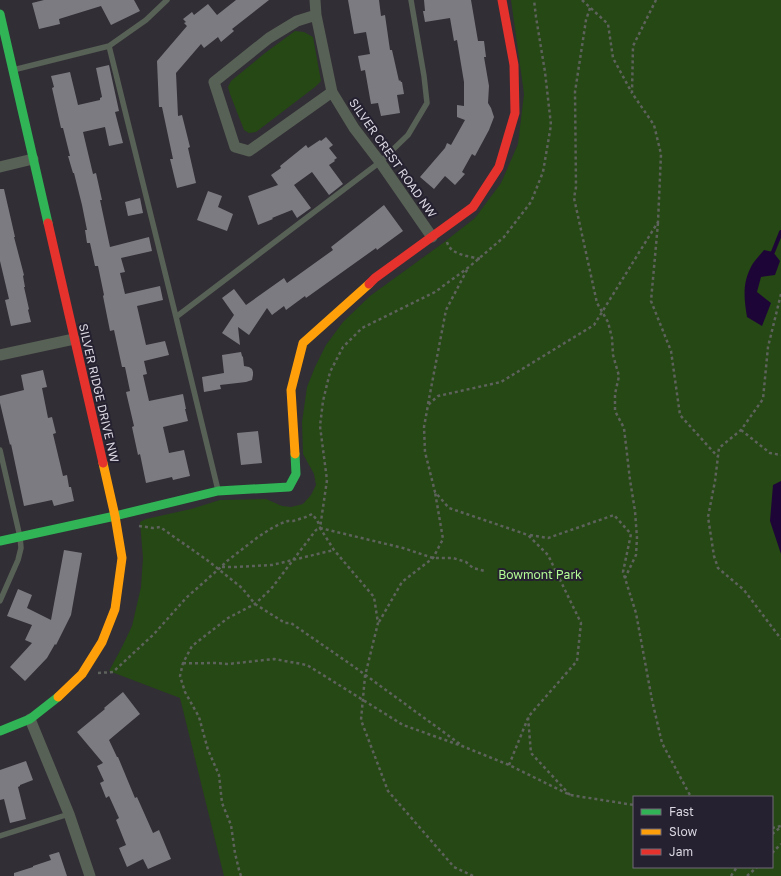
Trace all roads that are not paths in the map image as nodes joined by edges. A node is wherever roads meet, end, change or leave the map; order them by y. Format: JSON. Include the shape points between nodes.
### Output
{"nodes":[{"id":1,"x":167,"y":0,"type":"edge"},
{"id":2,"x":315,"y":0,"type":"edge"},
{"id":3,"x":411,"y":0,"type":"edge"},
{"id":4,"x":502,"y":0,"type":"edge"},
{"id":5,"x":0,"y":14,"type":"edge"},
{"id":6,"x":316,"y":15,"type":"junction"},
{"id":7,"x":109,"y":46,"type":"junction"},
{"id":8,"x":13,"y":70,"type":"junction"},
{"id":9,"x":332,"y":92,"type":"junction"},
{"id":10,"x":33,"y":159,"type":"junction"},
{"id":11,"x":380,"y":162,"type":"junction"},
{"id":12,"x":0,"y":167,"type":"edge"},
{"id":13,"x":432,"y":237,"type":"junction"},
{"id":14,"x":176,"y":317,"type":"junction"},
{"id":15,"x":74,"y":339,"type":"junction"},
{"id":16,"x":0,"y":355,"type":"edge"},
{"id":17,"x":0,"y":450,"type":"edge"},
{"id":18,"x":218,"y":491,"type":"junction"},
{"id":19,"x":115,"y":516,"type":"junction"},
{"id":20,"x":20,"y":537,"type":"junction"},
{"id":21,"x":0,"y":541,"type":"edge"},
{"id":22,"x":0,"y":601,"type":"edge"},
{"id":23,"x":30,"y":719,"type":"junction"},
{"id":24,"x":0,"y":731,"type":"edge"},
{"id":25,"x":69,"y":814,"type":"junction"},
{"id":26,"x":0,"y":836,"type":"edge"},
{"id":27,"x":90,"y":876,"type":"edge"}],
"edges":[{"from":1,"to":7,"type":"lane","via":[[146,20]]},
{"from":2,"to":6,"type":"street","name":"SILVER CREST ROAD NW"},
{"from":3,"to":11,"type":"lane","via":[[427,103],[408,134]]},
{"from":4,"to":13,"type":"street","via":[[514,65],[515,113],[499,167],[473,207]]},
{"from":5,"to":8,"type":"street","name":"SILVER RIDGE DRIVE NW"},
{"from":6,"to":9,"type":"street","name":"SILVER CREST ROAD NW"},
{"from":6,"to":9,"type":"street","via":[[297,21],[269,38],[214,82],[235,147],[250,151]]},
{"from":7,"to":8,"type":"lane"},
{"from":7,"to":14,"type":"lane"},
{"from":8,"to":10,"type":"street","name":"SILVER RIDGE DRIVE NW"},
{"from":9,"to":11,"type":"street","name":"SILVER CREST ROAD NW","via":[[354,128]]},
{"from":10,"to":12,"type":"street"},
{"from":10,"to":15,"type":"street","name":"SILVER RIDGE DRIVE NW"},
{"from":11,"to":13,"type":"street","name":"SILVER CREST ROAD NW"},
{"from":11,"to":14,"type":"lane"},
{"from":13,"to":18,"type":"street","via":[[374,278],[303,343],[292,390],[296,474],[289,487]]},
{"from":14,"to":18,"type":"lane"},
{"from":15,"to":16,"type":"street"},
{"from":15,"to":19,"type":"street","name":"SILVER RIDGE DRIVE NW"},
{"from":17,"to":20,"type":"lane"},
{"from":18,"to":19,"type":"street"},
{"from":19,"to":20,"type":"street"},
{"from":19,"to":23,"type":"street","name":"SILVER RIDGE DRIVE NW","via":[[122,558],[115,609],[102,642],[82,674]]},
{"from":20,"to":21,"type":"street"},
{"from":20,"to":22,"type":"lane","via":[[18,560]]},
{"from":23,"to":24,"type":"street","name":"SILVER RIDGE DRIVE NW"},
{"from":23,"to":25,"type":"street"},
{"from":25,"to":26,"type":"lane"},
{"from":25,"to":27,"type":"street"}]}
